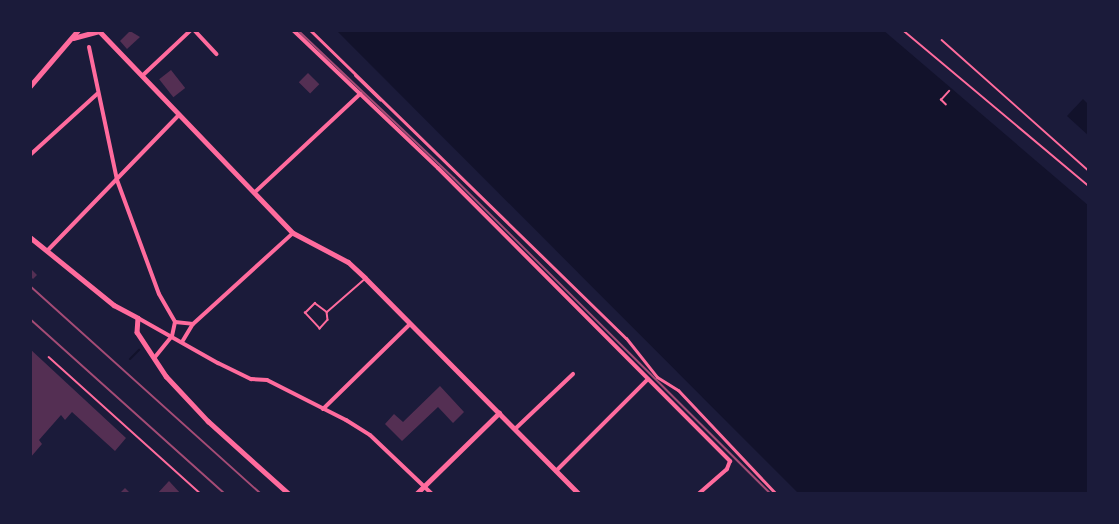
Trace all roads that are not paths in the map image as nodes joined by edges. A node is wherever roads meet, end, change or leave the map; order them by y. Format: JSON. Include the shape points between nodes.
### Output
{"nodes":[{"id":1,"x":78,"y":30,"type":"edge"},
{"id":2,"x":98,"y":30,"type":"edge"},
{"id":3,"x":192,"y":30,"type":"edge"},
{"id":4,"x":293,"y":30,"type":"edge"},
{"id":5,"x":310,"y":30,"type":"edge"},
{"id":6,"x":71,"y":38,"type":"junction"},
{"id":7,"x":942,"y":40,"type":"dead end"},
{"id":8,"x":89,"y":47,"type":"dead end"},
{"id":9,"x":216,"y":54,"type":"dead end"},
{"id":10,"x":352,"y":71,"type":"junction"},
{"id":11,"x":142,"y":76,"type":"junction"},
{"id":12,"x":30,"y":86,"type":"edge"},
{"id":13,"x":370,"y":86,"type":"junction"},
{"id":14,"x":366,"y":89,"type":"junction"},
{"id":15,"x":97,"y":94,"type":"junction"},
{"id":16,"x":360,"y":94,"type":"junction"},
{"id":17,"x":382,"y":100,"type":"junction"},
{"id":18,"x":180,"y":114,"type":"junction"},
{"id":19,"x":30,"y":155,"type":"edge"},
{"id":20,"x":1089,"y":171,"type":"edge"},
{"id":21,"x":117,"y":180,"type":"junction"},
{"id":22,"x":255,"y":192,"type":"junction"},
{"id":23,"x":293,"y":233,"type":"junction"},
{"id":24,"x":30,"y":237,"type":"edge"},
{"id":25,"x":48,"y":250,"type":"junction"},
{"id":26,"x":365,"y":278,"type":"junction"},
{"id":27,"x":327,"y":312,"type":"junction"},
{"id":28,"x":138,"y":318,"type":"junction"},
{"id":29,"x":175,"y":322,"type":"junction"},
{"id":30,"x":193,"y":324,"type":"junction"},
{"id":31,"x":410,"y":324,"type":"junction"},
{"id":32,"x":172,"y":336,"type":"junction"},
{"id":33,"x":182,"y":342,"type":"junction"},
{"id":34,"x":49,"y":357,"type":"dead end"},
{"id":35,"x":154,"y":357,"type":"junction"},
{"id":36,"x":573,"y":374,"type":"dead end"},
{"id":37,"x":648,"y":379,"type":"junction"},
{"id":38,"x":323,"y":409,"type":"junction"},
{"id":39,"x":499,"y":412,"type":"junction"},
{"id":40,"x":515,"y":429,"type":"junction"},
{"id":41,"x":556,"y":471,"type":"junction"},
{"id":42,"x":422,"y":488,"type":"junction"},
{"id":43,"x":201,"y":494,"type":"edge"},
{"id":44,"x":290,"y":494,"type":"edge"},
{"id":45,"x":416,"y":494,"type":"edge"},
{"id":46,"x":432,"y":494,"type":"edge"},
{"id":47,"x":579,"y":494,"type":"edge"},
{"id":48,"x":698,"y":494,"type":"edge"},
{"id":49,"x":776,"y":494,"type":"edge"}],
"edges":[{"from":1,"to":6,"type":"main road"},
{"from":2,"to":6,"type":"main road"},
{"from":2,"to":11,"type":"main road"},
{"from":3,"to":9,"type":"street"},
{"from":3,"to":11,"type":"street"},
{"from":4,"to":16,"type":"street"},
{"from":5,"to":10,"type":"street"},
{"from":6,"to":12,"type":"main road"},
{"from":7,"to":20,"type":"lane"},
{"from":8,"to":15,"type":"street"},
{"from":10,"to":13,"type":"street"},
{"from":10,"to":14,"type":"street"},
{"from":11,"to":18,"type":"main road"},
{"from":13,"to":14,"type":"street"},
{"from":13,"to":17,"type":"street"},
{"from":14,"to":17,"type":"street"},
{"from":15,"to":19,"type":"street"},
{"from":15,"to":21,"type":"street"},
{"from":16,"to":22,"type":"street"},
{"from":16,"to":37,"type":"street"},
{"from":17,"to":49,"type":"street","via":[[626,338],[657,377],[678,390]]},
{"from":18,"to":21,"type":"street"},
{"from":18,"to":22,"type":"main road"},
{"from":21,"to":25,"type":"street"},
{"from":21,"to":29,"type":"street","via":[[159,294]]},
{"from":22,"to":23,"type":"main road"},
{"from":23,"to":26,"type":"main road","via":[[348,262]]},
{"from":23,"to":30,"type":"street"},
{"from":24,"to":25,"type":"street"},
{"from":25,"to":28,"type":"street","via":[[114,305]]},
{"from":26,"to":27,"type":"lane"},
{"from":26,"to":31,"type":"main road"},
{"from":27,"to":27,"type":"lane","via":[[328,321],[320,329],[305,313],[315,303]]},
{"from":28,"to":32,"type":"street"},
{"from":28,"to":35,"type":"street","via":[[137,332]]},
{"from":29,"to":30,"type":"street"},
{"from":29,"to":32,"type":"street"},
{"from":30,"to":33,"type":"street"},
{"from":31,"to":38,"type":"street"},
{"from":31,"to":39,"type":"main road"},
{"from":32,"to":33,"type":"street"},
{"from":32,"to":35,"type":"street"},
{"from":33,"to":38,"type":"street","via":[[251,379],[267,380]]},
{"from":34,"to":43,"type":"lane"},
{"from":35,"to":44,"type":"street","via":[[166,376],[208,420]]},
{"from":36,"to":40,"type":"street"},
{"from":37,"to":41,"type":"street"},
{"from":37,"to":48,"type":"street","via":[[730,460],[727,469]]},
{"from":38,"to":42,"type":"street","via":[[370,435]]},
{"from":39,"to":40,"type":"main road"},
{"from":39,"to":42,"type":"street"},
{"from":40,"to":41,"type":"main road"},
{"from":41,"to":47,"type":"main road"},
{"from":42,"to":45,"type":"street"},
{"from":42,"to":46,"type":"street"}]}
